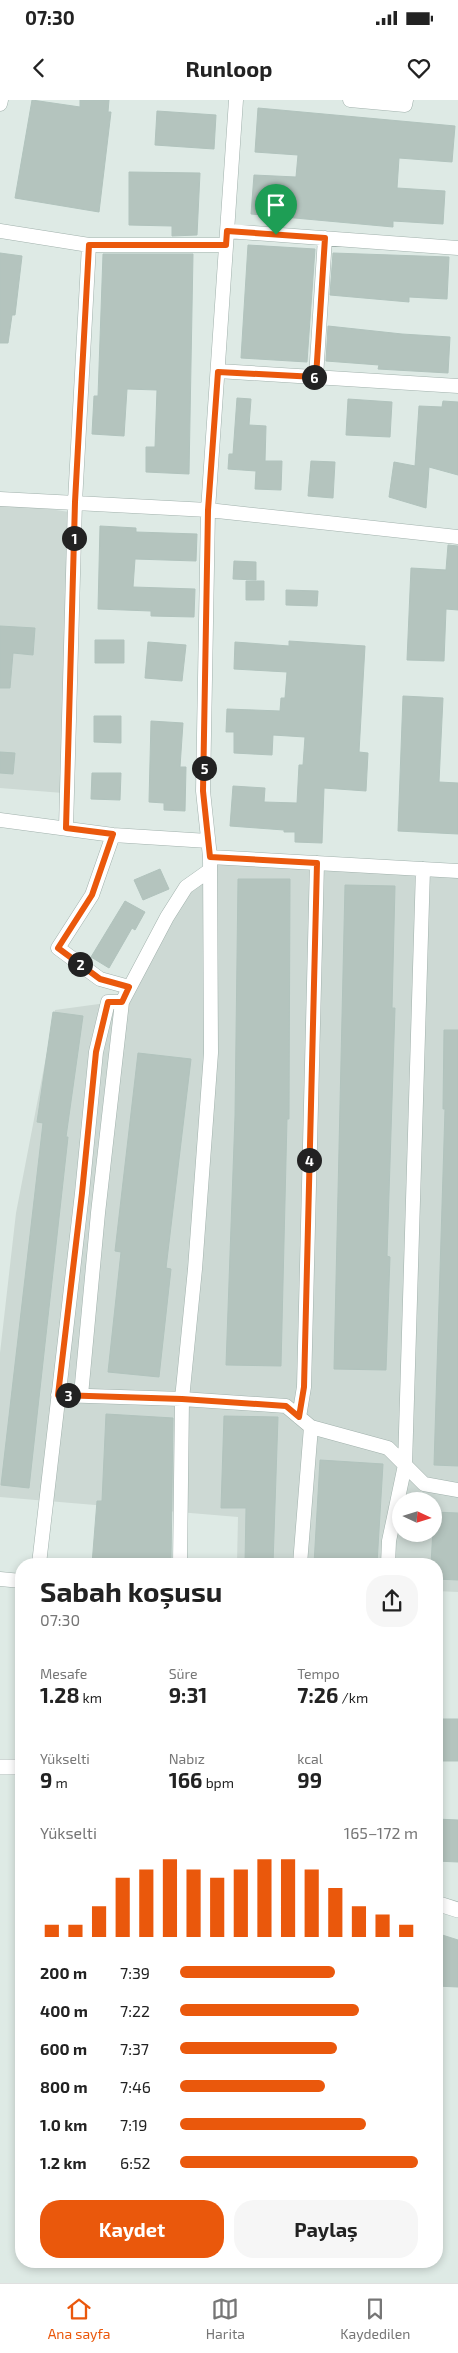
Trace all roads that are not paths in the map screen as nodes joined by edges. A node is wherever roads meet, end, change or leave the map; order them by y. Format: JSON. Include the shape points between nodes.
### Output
{"nodes":[{"id":1,"x":1,"y":100,"type":"edge"},
{"id":2,"x":236,"y":100,"type":"edge"},
{"id":3,"x":350,"y":100,"type":"edge"},
{"id":4,"x":406,"y":100,"type":"edge"},
{"id":5,"x":0,"y":104,"type":"edge"},
{"id":6,"x":0,"y":232,"type":"edge"},
{"id":7,"x":227,"y":238,"type":"junction"},
{"id":8,"x":325,"y":238,"type":"junction"},
{"id":9,"x":89,"y":245,"type":"junction"},
{"id":10,"x":458,"y":248,"type":"edge"},
{"id":11,"x":218,"y":372,"type":"junction"},
{"id":12,"x":316,"y":377,"type":"junction"},
{"id":13,"x":458,"y":386,"type":"edge"},
{"id":14,"x":0,"y":499,"type":"edge"},
{"id":15,"x":75,"y":502,"type":"junction"},
{"id":16,"x":208,"y":510,"type":"junction"},
{"id":17,"x":458,"y":537,"type":"edge"},
{"id":18,"x":0,"y":820,"type":"edge"},
{"id":19,"x":66,"y":828,"type":"junction"},
{"id":20,"x":113,"y":834,"type":"junction"},
{"id":21,"x":208,"y":841,"type":"junction"},
{"id":22,"x":317,"y":863,"type":"junction"},
{"id":23,"x":210,"y":864,"type":"junction"},
{"id":24,"x":423,"y":869,"type":"junction"},
{"id":25,"x":458,"y":871,"type":"edge"},
{"id":26,"x":129,"y":987,"type":"junction"},
{"id":27,"x":122,"y":1002,"type":"junction"},
{"id":28,"x":58,"y":1395,"type":"junction"},
{"id":29,"x":81,"y":1395,"type":"junction"},
{"id":30,"x":182,"y":1399,"type":"junction"},
{"id":31,"x":299,"y":1417,"type":"junction"},
{"id":32,"x":312,"y":1427,"type":"junction"},
{"id":33,"x":405,"y":1466,"type":"junction"},
{"id":34,"x":458,"y":1490,"type":"edge"},
{"id":35,"x":40,"y":1558,"type":"edge"},
{"id":36,"x":180,"y":1558,"type":"edge"},
{"id":37,"x":301,"y":1558,"type":"edge"},
{"id":38,"x":388,"y":1558,"type":"edge"},
{"id":39,"x":0,"y":1579,"type":"edge"},
{"id":40,"x":15,"y":1580,"type":"edge"},
{"id":41,"x":0,"y":1767,"type":"edge"},
{"id":42,"x":15,"y":1767,"type":"edge"},
{"id":43,"x":443,"y":1905,"type":"edge"},
{"id":44,"x":458,"y":1910,"type":"edge"}],
"edges":[{"from":1,"to":5,"type":"street"},
{"from":2,"to":7,"type":"street"},
{"from":3,"to":4,"type":"street","via":[[405,105]]},
{"from":6,"to":9,"type":"street"},
{"from":7,"to":8,"type":"street"},
{"from":7,"to":9,"type":"street"},
{"from":7,"to":11,"type":"street"},
{"from":8,"to":10,"type":"street"},
{"from":8,"to":12,"type":"street"},
{"from":9,"to":15,"type":"street"},
{"from":11,"to":12,"type":"street"},
{"from":11,"to":16,"type":"street"},
{"from":12,"to":13,"type":"street"},
{"from":14,"to":15,"type":"street"},
{"from":15,"to":16,"type":"street"},
{"from":15,"to":19,"type":"street"},
{"from":16,"to":17,"type":"street"},
{"from":16,"to":21,"type":"street","via":[[203,791]]},
{"from":18,"to":19,"type":"street"},
{"from":19,"to":20,"type":"street"},
{"from":20,"to":21,"type":"street"},
{"from":20,"to":26,"type":"street","via":[[92,895],[58,948],[100,979]]},
{"from":21,"to":23,"type":"street"},
{"from":22,"to":23,"type":"street"},
{"from":22,"to":24,"type":"street"},
{"from":22,"to":31,"type":"street","via":[[304,1387]]},
{"from":23,"to":26,"type":"street","via":[[186,887]]},
{"from":23,"to":30,"type":"street","via":[[211,1053],[196,1269]]},
{"from":24,"to":25,"type":"street"},
{"from":24,"to":33,"type":"street"},
{"from":26,"to":27,"type":"street"},
{"from":27,"to":28,"type":"street","via":[[108,1002],[96,1052]]},
{"from":27,"to":29,"type":"street"},
{"from":28,"to":29,"type":"street"},
{"from":28,"to":35,"type":"street"},
{"from":29,"to":30,"type":"street"},
{"from":30,"to":31,"type":"street","via":[[286,1406]]},
{"from":30,"to":36,"type":"street"},
{"from":31,"to":32,"type":"street"},
{"from":32,"to":33,"type":"street","via":[[388,1448]]},
{"from":32,"to":37,"type":"street"},
{"from":33,"to":34,"type":"street","via":[[424,1484]]},
{"from":33,"to":38,"type":"street"},
{"from":39,"to":40,"type":"street"},
{"from":41,"to":42,"type":"street"},
{"from":43,"to":44,"type":"street"}]}
